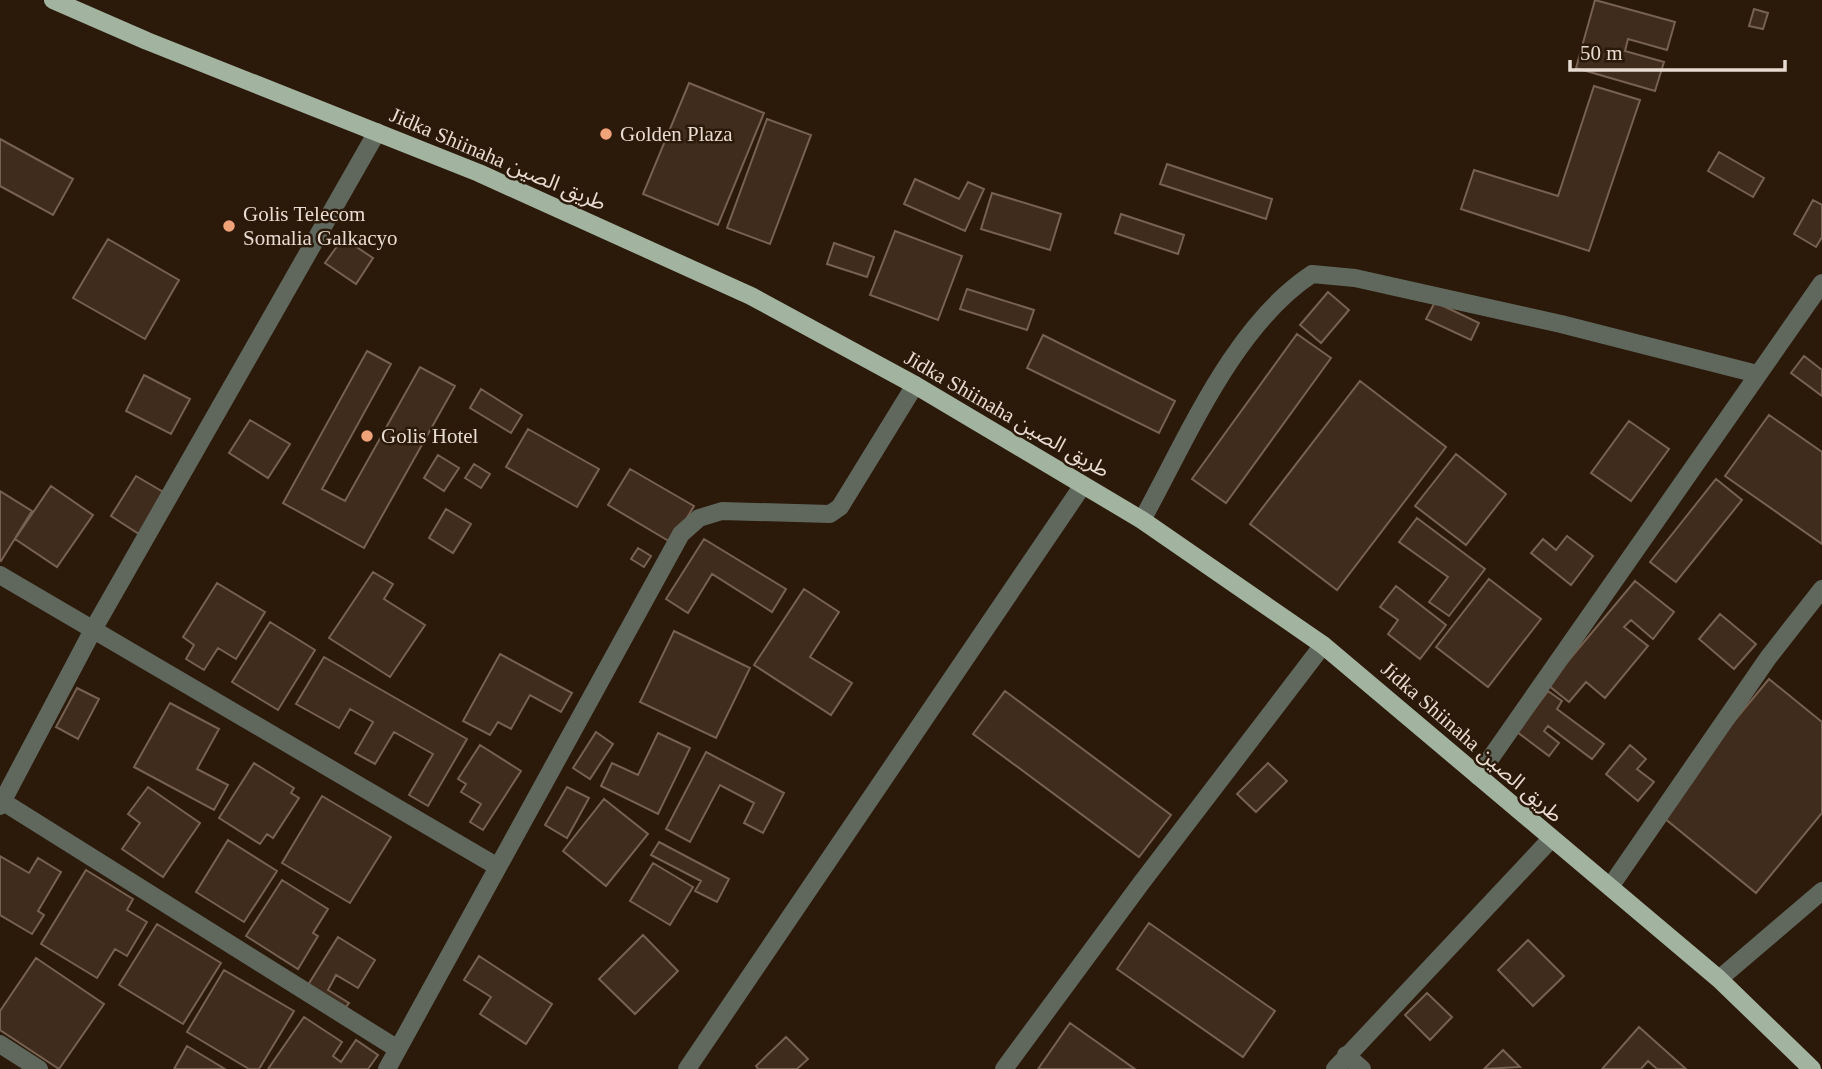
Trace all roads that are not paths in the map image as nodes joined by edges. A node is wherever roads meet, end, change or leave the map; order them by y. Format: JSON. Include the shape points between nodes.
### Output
{"nodes":[{"id":1,"x":53,"y":0,"type":"edge"},
{"id":2,"x":377,"y":132,"type":"junction"},
{"id":3,"x":1822,"y":284,"type":"edge"},
{"id":4,"x":1757,"y":374,"type":"junction"},
{"id":5,"x":915,"y":385,"type":"junction"},
{"id":6,"x":1083,"y":485,"type":"junction"},
{"id":7,"x":1142,"y":520,"type":"junction"},
{"id":8,"x":0,"y":575,"type":"edge"},
{"id":9,"x":1822,"y":589,"type":"edge"},
{"id":10,"x":94,"y":628,"type":"junction"},
{"id":11,"x":1323,"y":645,"type":"junction"},
{"id":12,"x":1478,"y":776,"type":"junction"},
{"id":13,"x":1,"y":803,"type":"edge"},
{"id":14,"x":1551,"y":839,"type":"junction"},
{"id":15,"x":498,"y":867,"type":"junction"},
{"id":16,"x":1610,"y":887,"type":"junction"},
{"id":17,"x":1822,"y":891,"type":"edge"},
{"id":18,"x":1719,"y":979,"type":"junction"},
{"id":19,"x":0,"y":1044,"type":"edge"},
{"id":20,"x":396,"y":1048,"type":"junction"},
{"id":21,"x":1341,"y":1062,"type":"edge"},
{"id":22,"x":39,"y":1069,"type":"edge"},
{"id":23,"x":387,"y":1069,"type":"edge"},
{"id":24,"x":687,"y":1069,"type":"edge"},
{"id":25,"x":1004,"y":1069,"type":"edge"},
{"id":26,"x":1362,"y":1069,"type":"edge"},
{"id":27,"x":1812,"y":1069,"type":"edge"}],
"edges":[{"from":1,"to":2,"type":"main road","name":"Jidka Shiinaha طريق الصين"},
{"from":2,"to":5,"type":"main road","name":"Jidka Shiinaha طريق الصين","via":[[751,296]]},
{"from":2,"to":10,"type":"street"},
{"from":3,"to":4,"type":"street"},
{"from":4,"to":7,"type":"street","via":[[1561,324],[1355,278],[1312,274],[1287,294],[1223,372]]},
{"from":4,"to":12,"type":"street"},
{"from":5,"to":6,"type":"main road","name":"Jidka Shiinaha طريق الصين"},
{"from":5,"to":15,"type":"street","via":[[841,507],[830,514],[722,511],[699,518],[681,534]]},
{"from":6,"to":7,"type":"main road","name":"Jidka Shiinaha طريق الصين"},
{"from":6,"to":24,"type":"street"},
{"from":7,"to":11,"type":"main road","name":"Jidka Shiinaha طريق الصين"},
{"from":8,"to":10,"type":"street"},
{"from":9,"to":16,"type":"street","via":[[1768,658]]},
{"from":10,"to":13,"type":"street"},
{"from":10,"to":15,"type":"street"},
{"from":11,"to":12,"type":"main road","name":"Jidka Shiinaha طريق الصين"},
{"from":11,"to":25,"type":"street"},
{"from":12,"to":14,"type":"main road","name":"Jidka Shiinaha طريق الصين"},
{"from":13,"to":20,"type":"street"},
{"from":14,"to":16,"type":"main road","name":"Jidka Shiinaha طريق الصين"},
{"from":14,"to":21,"type":"street"},
{"from":15,"to":20,"type":"street"},
{"from":16,"to":18,"type":"main road","name":"Jidka Shiinaha طريق الصين"},
{"from":17,"to":18,"type":"street"},
{"from":18,"to":27,"type":"main road","name":"Jidka Shiinaha طريق الصين"},
{"from":19,"to":22,"type":"street"},
{"from":20,"to":23,"type":"street"},
{"from":21,"to":26,"type":"street"}]}
